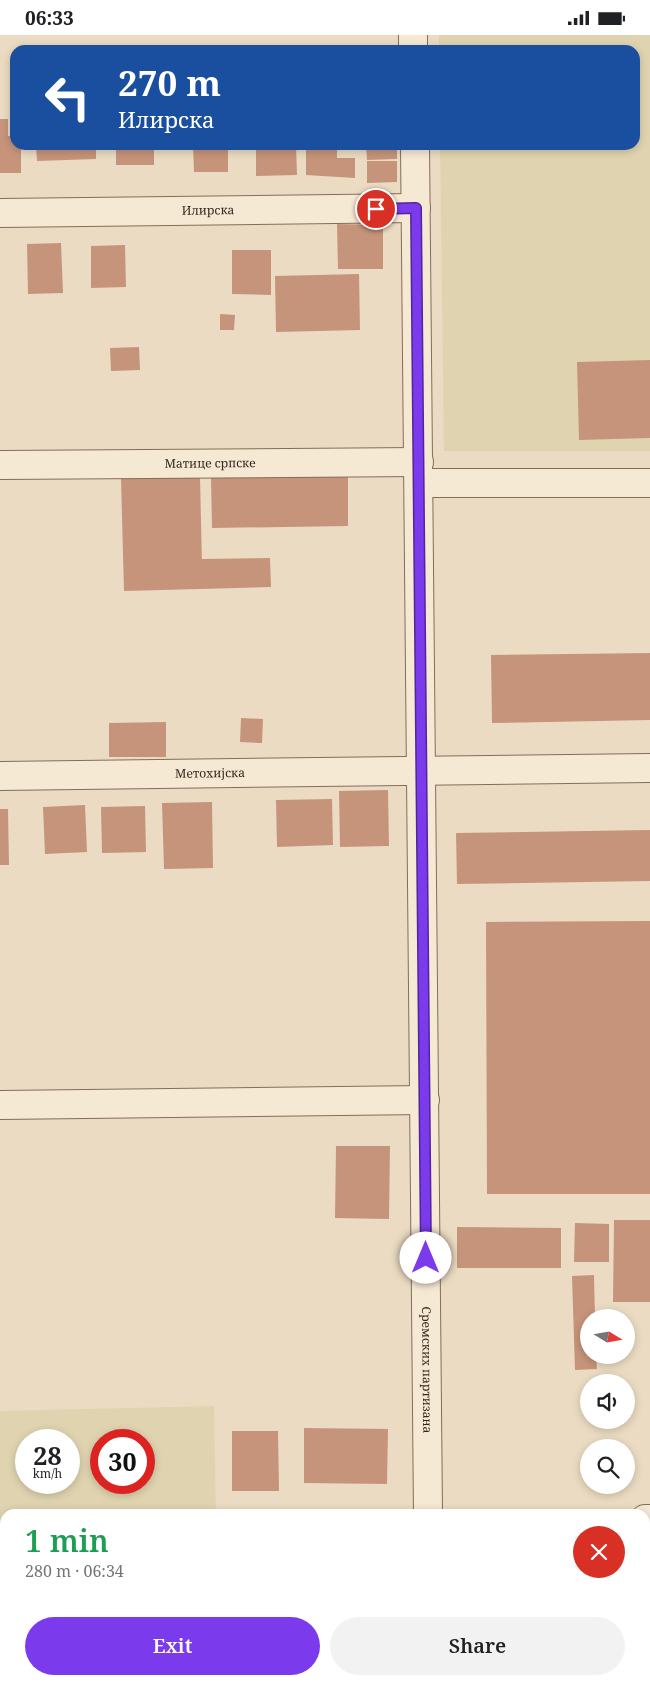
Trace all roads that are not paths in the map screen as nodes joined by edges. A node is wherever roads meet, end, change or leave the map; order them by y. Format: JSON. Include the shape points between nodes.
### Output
{"nodes":[{"id":1,"x":415,"y":150,"type":"edge"},
{"id":2,"x":416,"y":208,"type":"junction"},
{"id":3,"x":0,"y":213,"type":"edge"},
{"id":4,"x":0,"y":465,"type":"edge"},
{"id":5,"x":419,"y":473,"type":"junction"},
{"id":6,"x":650,"y":483,"type":"edge"},
{"id":7,"x":650,"y":768,"type":"edge"},
{"id":8,"x":420,"y":771,"type":"junction"},
{"id":9,"x":0,"y":776,"type":"edge"},
{"id":10,"x":425,"y":1100,"type":"junction"},
{"id":11,"x":0,"y":1105,"type":"edge"},
{"id":12,"x":428,"y":1509,"type":"edge"}],
"edges":[{"from":1,"to":2,"type":"street","name":"Сремских партизана"},
{"from":2,"to":3,"type":"street","name":"Илирска"},
{"from":2,"to":5,"type":"street","name":"Сремских партизана"},
{"from":4,"to":5,"type":"street","name":"Матице српске"},
{"from":5,"to":6,"type":"street","name":"Матице српске"},
{"from":5,"to":8,"type":"street","name":"Сремских партизана"},
{"from":7,"to":8,"type":"street","name":"Метохијска"},
{"from":8,"to":9,"type":"street","name":"Метохијска"},
{"from":8,"to":10,"type":"street","name":"Сремских партизана"},
{"from":10,"to":11,"type":"street"},
{"from":10,"to":12,"type":"street","name":"Сремских партизана"}]}
